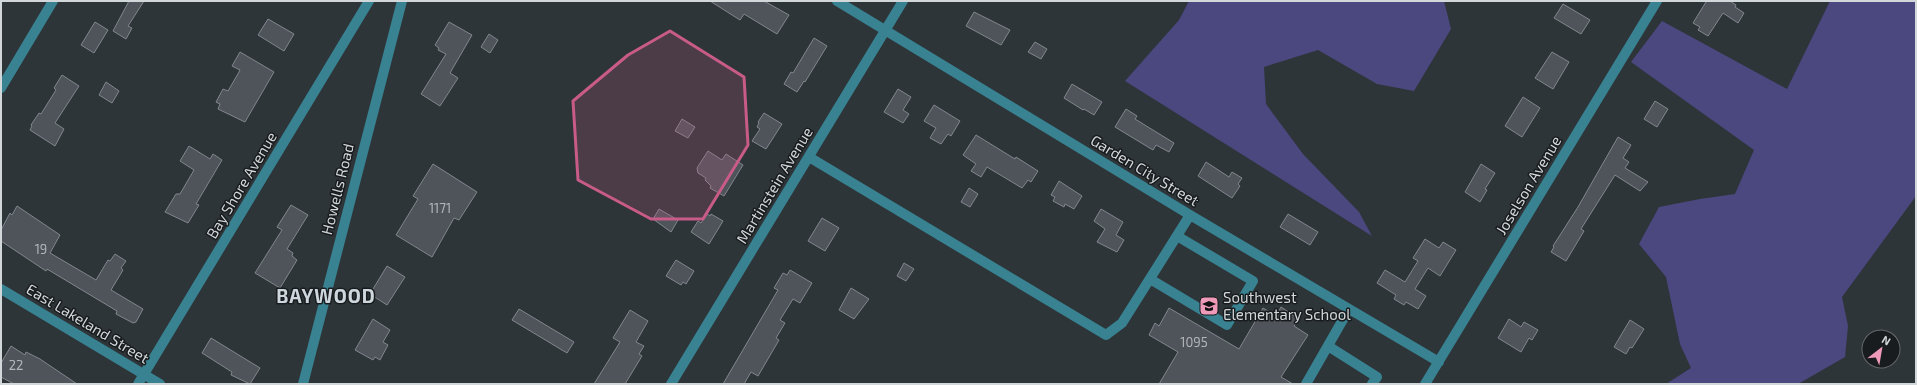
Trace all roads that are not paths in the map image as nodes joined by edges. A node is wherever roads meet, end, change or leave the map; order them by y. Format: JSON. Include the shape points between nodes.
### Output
{"nodes":[{"id":1,"x":52,"y":1,"type":"edge"},
{"id":2,"x":369,"y":1,"type":"edge"},
{"id":3,"x":402,"y":1,"type":"edge"},
{"id":4,"x":838,"y":1,"type":"edge"},
{"id":5,"x":903,"y":1,"type":"edge"},
{"id":6,"x":1657,"y":1,"type":"edge"},
{"id":7,"x":885,"y":30,"type":"junction"},
{"id":8,"x":1,"y":88,"type":"edge"},
{"id":9,"x":808,"y":157,"type":"junction"},
{"id":10,"x":1190,"y":215,"type":"junction"},
{"id":11,"x":1177,"y":236,"type":"junction"},
{"id":12,"x":1150,"y":279,"type":"junction"},
{"id":13,"x":1,"y":289,"type":"edge"},
{"id":14,"x":1348,"y":309,"type":"junction"},
{"id":15,"x":1328,"y":346,"type":"junction"},
{"id":16,"x":1439,"y":362,"type":"junction"},
{"id":17,"x":144,"y":374,"type":"junction"},
{"id":18,"x":138,"y":384,"type":"edge"},
{"id":19,"x":160,"y":384,"type":"edge"},
{"id":20,"x":303,"y":384,"type":"edge"},
{"id":21,"x":671,"y":384,"type":"edge"},
{"id":22,"x":1306,"y":384,"type":"edge"},
{"id":23,"x":1372,"y":384,"type":"edge"},
{"id":24,"x":1426,"y":384,"type":"edge"}],
"edges":[{"from":1,"to":8,"type":"street"},
{"from":2,"to":17,"type":"street","name":"Bay Shore Avenue"},
{"from":3,"to":20,"type":"street","name":"Howells Road"},
{"from":4,"to":7,"type":"street","name":"Garden City Street"},
{"from":5,"to":7,"type":"street","name":"Martinstein Avenue"},
{"from":6,"to":16,"type":"street","name":"Joselson Avenue"},
{"from":7,"to":9,"type":"street","name":"Martinstein Avenue"},
{"from":7,"to":10,"type":"street","name":"Garden City Street"},
{"from":9,"to":12,"type":"street","via":[[1106,335],[1122,323]]},
{"from":9,"to":21,"type":"street","name":"Martinstein Avenue"},
{"from":10,"to":11,"type":"street"},
{"from":10,"to":14,"type":"street","name":"Garden City Street"},
{"from":11,"to":12,"type":"street"},
{"from":11,"to":12,"type":"street","via":[[1253,281],[1227,325]]},
{"from":13,"to":17,"type":"street","name":"East Lakeland Street"},
{"from":14,"to":15,"type":"street"},
{"from":14,"to":16,"type":"street","name":"Garden City Street"},
{"from":15,"to":22,"type":"street"},
{"from":15,"to":23,"type":"street","via":[[1376,377]]},
{"from":16,"to":24,"type":"street","name":"Joselson Avenue"},
{"from":17,"to":18,"type":"street","name":"Bay Shore Avenue"},
{"from":17,"to":19,"type":"street","name":"East Lakeland Street"}]}
